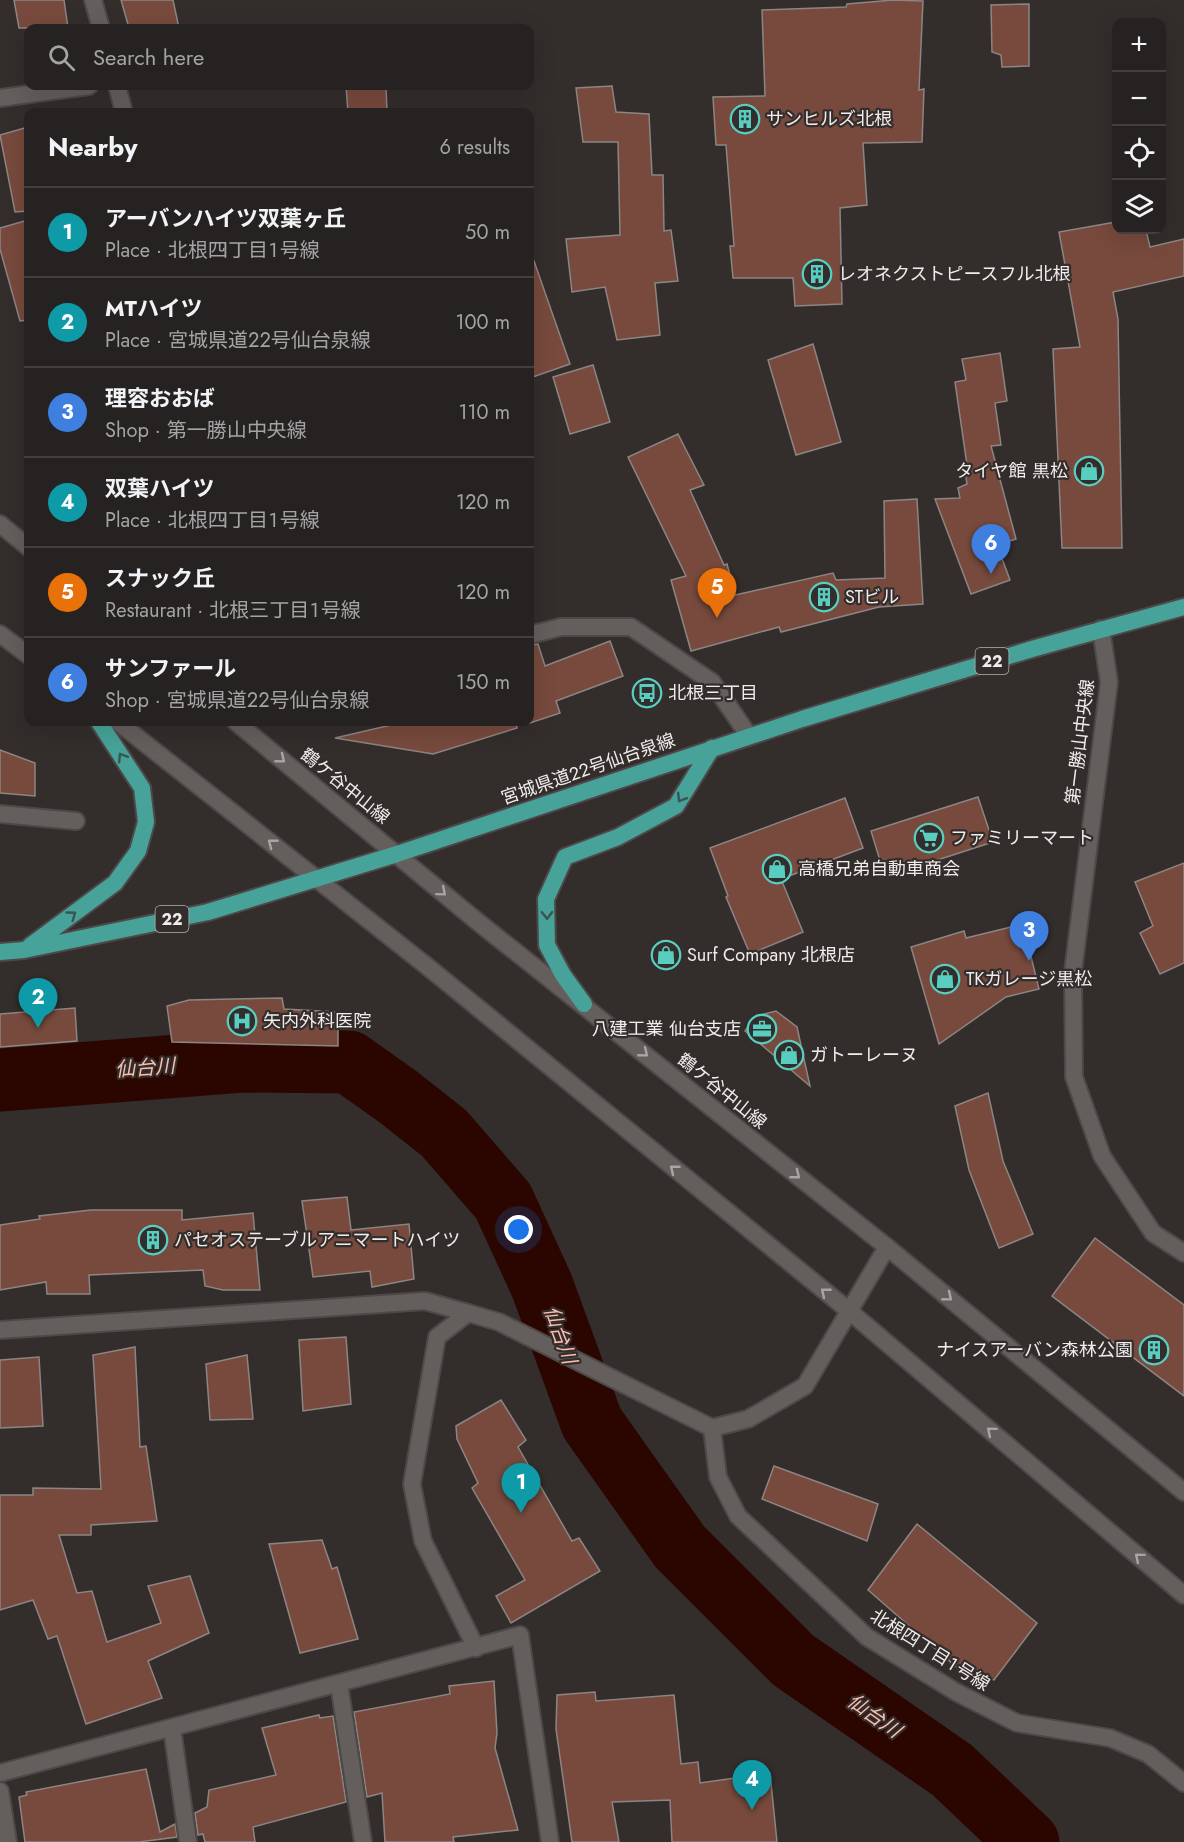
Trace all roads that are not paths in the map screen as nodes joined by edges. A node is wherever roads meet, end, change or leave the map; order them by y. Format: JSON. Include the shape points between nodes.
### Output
{"nodes":[{"id":1,"x":93,"y":0,"type":"edge"},
{"id":2,"x":100,"y":24,"type":"edge"},
{"id":3,"x":59,"y":90,"type":"edge"},
{"id":4,"x":118,"y":90,"type":"edge"},
{"id":5,"x":0,"y":98,"type":"edge"},
{"id":6,"x":123,"y":108,"type":"edge"},
{"id":7,"x":0,"y":524,"type":"edge"},
{"id":8,"x":24,"y":544,"type":"edge"},
{"id":9,"x":1184,"y":608,"type":"edge"},
{"id":10,"x":1101,"y":630,"type":"junction"},
{"id":11,"x":0,"y":634,"type":"edge"},
{"id":12,"x":534,"y":634,"type":"edge"},
{"id":13,"x":24,"y":652,"type":"edge"},
{"id":14,"x":102,"y":726,"type":"edge"},
{"id":15,"x":123,"y":726,"type":"edge"},
{"id":16,"x":241,"y":726,"type":"edge"},
{"id":17,"x":749,"y":736,"type":"junction"},
{"id":18,"x":712,"y":748,"type":"junction"},
{"id":19,"x":0,"y":814,"type":"edge"},
{"id":20,"x":76,"y":821,"type":"dead end"},
{"id":21,"x":398,"y":854,"type":"junction"},
{"id":22,"x":318,"y":879,"type":"junction"},
{"id":23,"x":24,"y":950,"type":"junction"},
{"id":24,"x":0,"y":952,"type":"edge"},
{"id":25,"x":584,"y":1004,"type":"junction"},
{"id":26,"x":887,"y":1247,"type":"junction"},
{"id":27,"x":1184,"y":1252,"type":"edge"},
{"id":28,"x":848,"y":1310,"type":"junction"},
{"id":29,"x":468,"y":1313,"type":"junction"},
{"id":30,"x":0,"y":1330,"type":"edge"},
{"id":31,"x":712,"y":1428,"type":"junction"},
{"id":32,"x":1184,"y":1492,"type":"edge"},
{"id":33,"x":1184,"y":1595,"type":"edge"},
{"id":34,"x":476,"y":1648,"type":"junction"},
{"id":35,"x":339,"y":1684,"type":"junction"},
{"id":36,"x":171,"y":1728,"type":"junction"},
{"id":37,"x":0,"y":1773,"type":"edge"},
{"id":38,"x":1184,"y":1783,"type":"edge"},
{"id":39,"x":0,"y":1791,"type":"edge"},
{"id":40,"x":8,"y":1842,"type":"edge"},
{"id":41,"x":188,"y":1842,"type":"edge"},
{"id":42,"x":363,"y":1842,"type":"edge"},
{"id":43,"x":550,"y":1842,"type":"edge"}],
"edges":[{"from":1,"to":2,"type":"street"},
{"from":3,"to":5,"type":"street"},
{"from":4,"to":6,"type":"street"},
{"from":7,"to":8,"type":"street"},
{"from":9,"to":10,"type":"main road","name":"宮城県道22号仙台泉線","number":"22"},
{"from":10,"to":17,"type":"main road","name":"宮城県道22号仙台泉線","number":"22"},
{"from":10,"to":27,"type":"street","name":"第一勝山中央線","via":[[1109,682],[1073,972],[1074,1077],[1102,1156],[1153,1233]]},
{"from":11,"to":13,"type":"street"},
{"from":12,"to":17,"type":"street","via":[[561,627],[631,627],[712,682]]},
{"from":23,"to":14,"type":"main road","one_way":true,"via":[[115,883],[138,851],[146,822],[142,788]]},
{"from":22,"to":15,"type":"street","one_way":true},
{"from":16,"to":21,"type":"street","name":"鶴ケ谷中山線","one_way":true},
{"from":17,"to":18,"type":"main road","name":"宮城県道22号仙台泉線","number":"22"},
{"from":18,"to":21,"type":"main road","name":"宮城県道22号仙台泉線","number":"22"},
{"from":18,"to":25,"type":"main road","one_way":true,"via":[[676,806],[618,837],[565,857],[546,899],[548,945]]},
{"from":19,"to":20,"type":"street"},
{"from":21,"to":22,"type":"main road","name":"宮城県道22号仙台泉線","number":"22"},
{"from":21,"to":25,"type":"street","name":"鶴ケ谷中山線","one_way":true},
{"from":22,"to":23,"type":"main road","name":"宮城県道22号仙台泉線","number":"22","via":[[208,912]]},
{"from":28,"to":22,"type":"street","one_way":true},
{"from":23,"to":24,"type":"main road","name":"宮城県道22号仙台泉線","number":"22"},
{"from":25,"to":26,"type":"street","name":"鶴ケ谷中山線","one_way":true},
{"from":26,"to":28,"type":"street"},
{"from":26,"to":32,"type":"street","name":"鶴ケ谷中山線","one_way":true},
{"from":28,"to":31,"type":"street","via":[[805,1386],[748,1419]]},
{"from":33,"to":28,"type":"street","one_way":true},
{"from":29,"to":30,"type":"street","via":[[425,1301]]},
{"from":29,"to":31,"type":"street","via":[[499,1322]]},
{"from":29,"to":34,"type":"street","via":[[437,1337],[412,1484],[423,1541]]},
{"from":31,"to":38,"type":"street","name":"北根四丁目１号線","via":[[717,1477],[738,1516],[867,1637],[956,1692],[1017,1723],[1110,1738],[1148,1754]]},
{"from":34,"to":35,"type":"street"},
{"from":34,"to":43,"type":"street","via":[[520,1635]]},
{"from":35,"to":36,"type":"street"},
{"from":35,"to":42,"type":"street"},
{"from":36,"to":37,"type":"street"},
{"from":36,"to":41,"type":"street"},
{"from":39,"to":40,"type":"street"}]}
